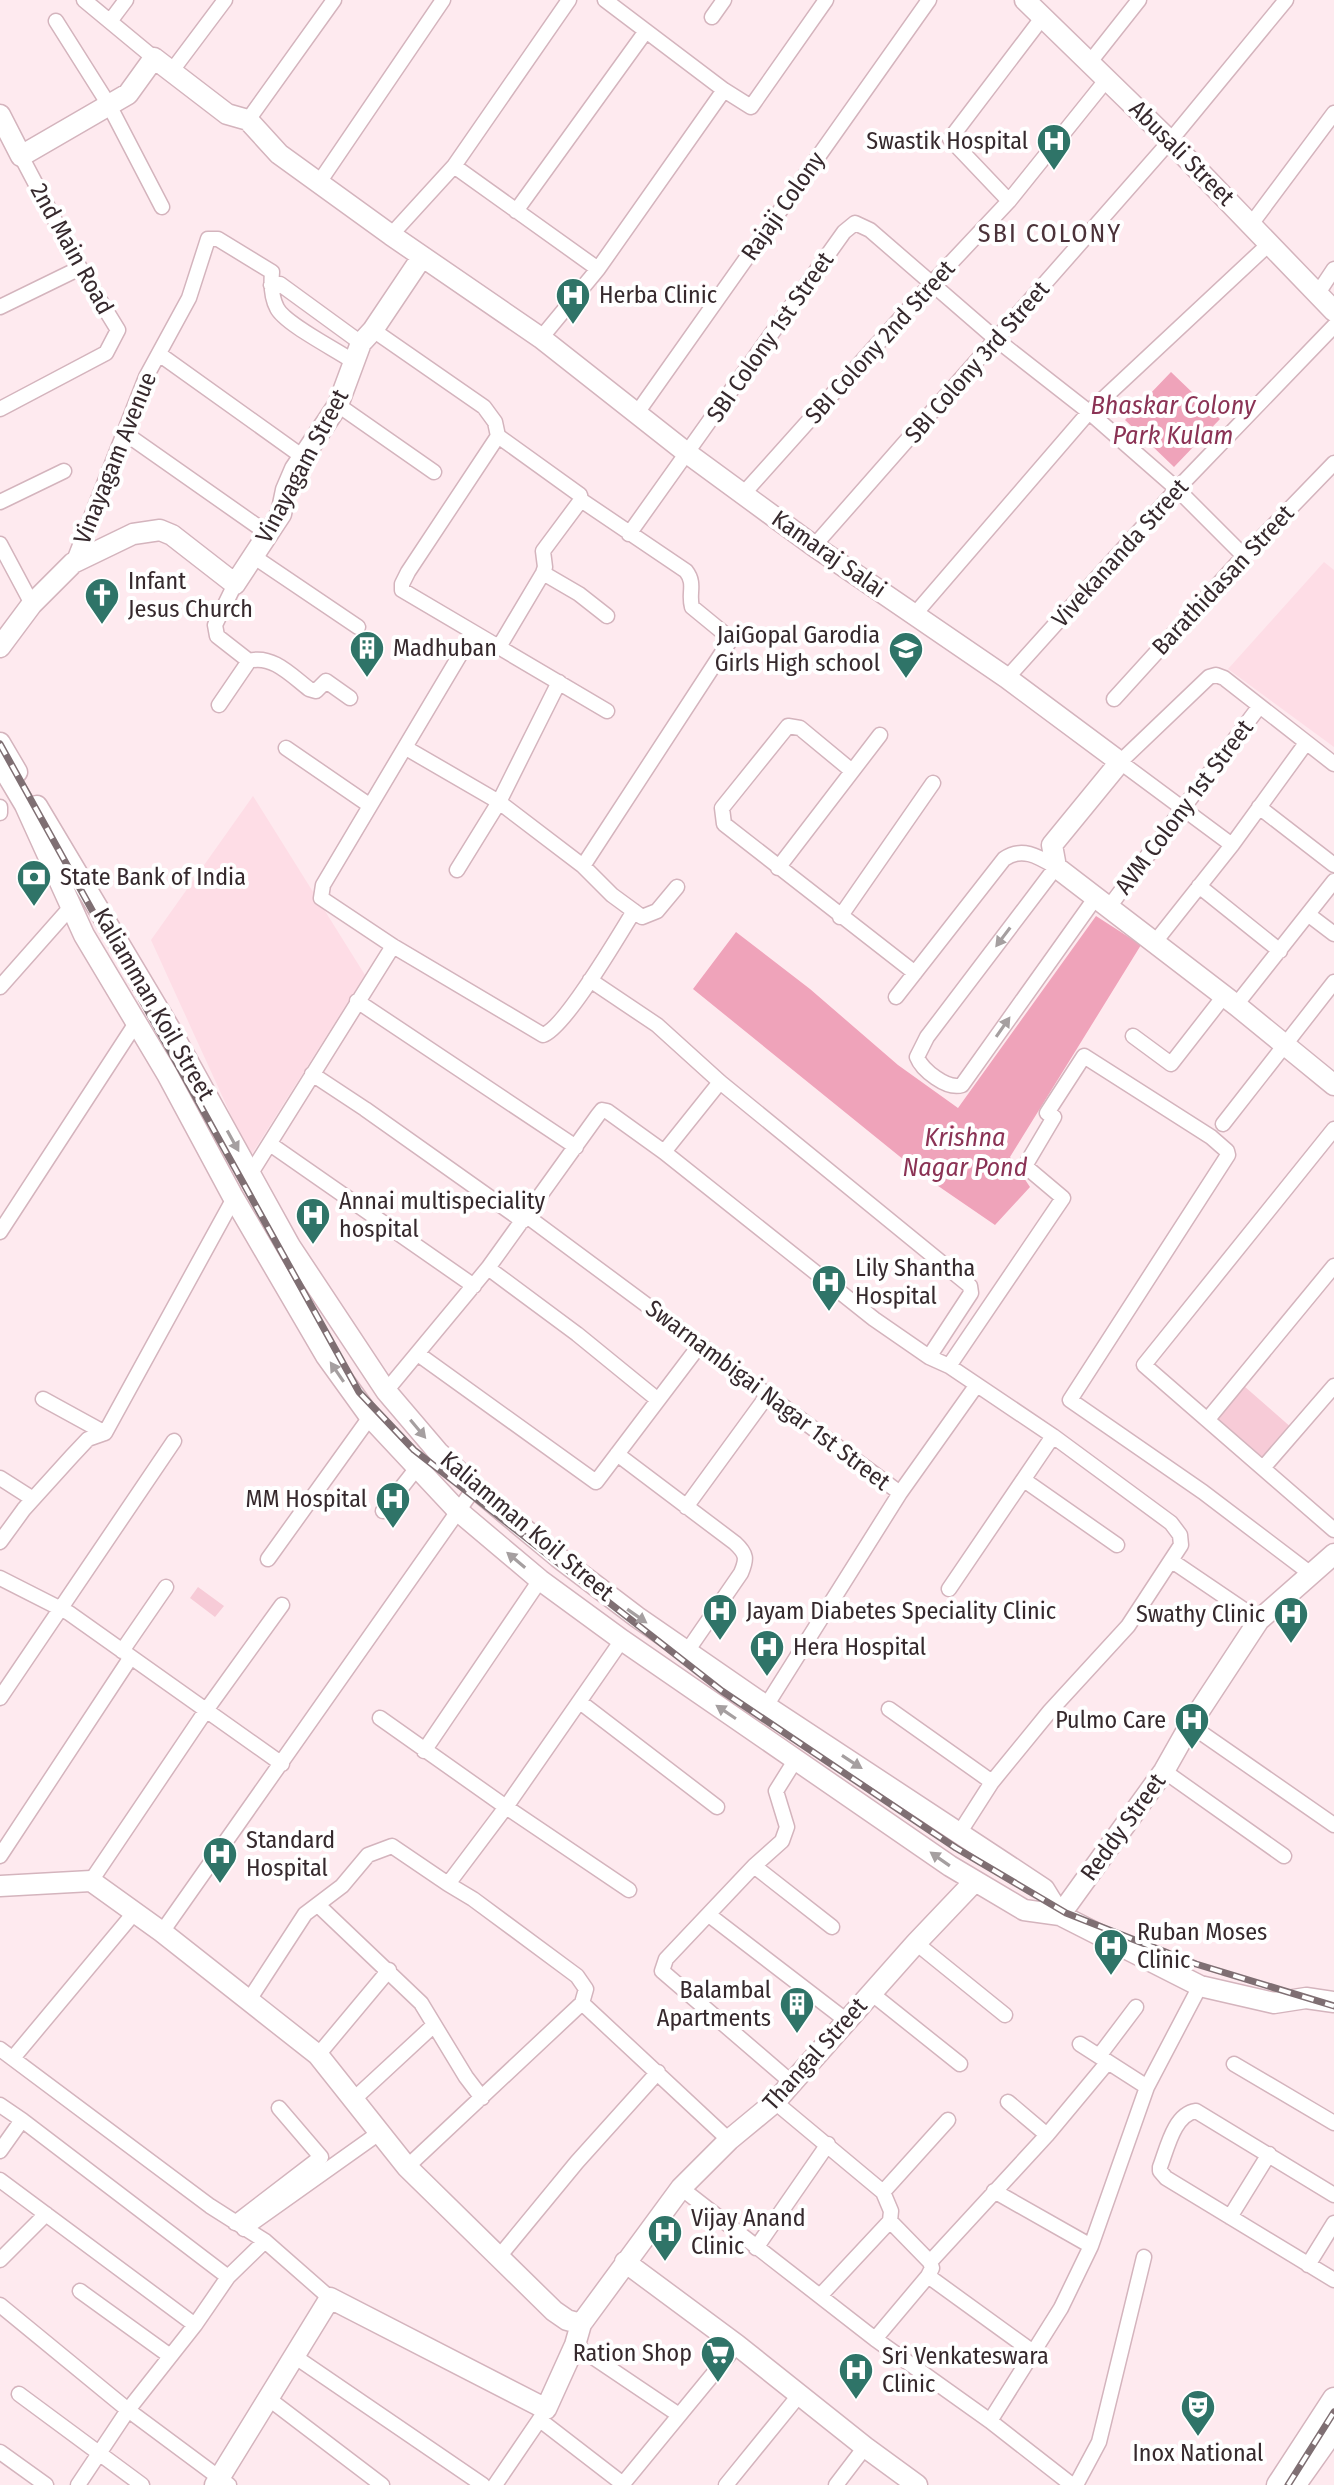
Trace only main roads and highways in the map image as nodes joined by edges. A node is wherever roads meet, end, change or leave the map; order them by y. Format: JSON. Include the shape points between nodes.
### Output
{"nodes":[{"id":1,"x":1334,"y":2399,"type":"edge"},
{"id":2,"x":1330,"y":2445,"type":"edge"},
{"id":3,"x":1278,"y":2485,"type":"edge"},
{"id":4,"x":1294,"y":2485,"type":"edge"}],
"edges":[{"from":1,"to":3,"type":"main road"},
{"from":2,"to":4,"type":"main road"}]}
